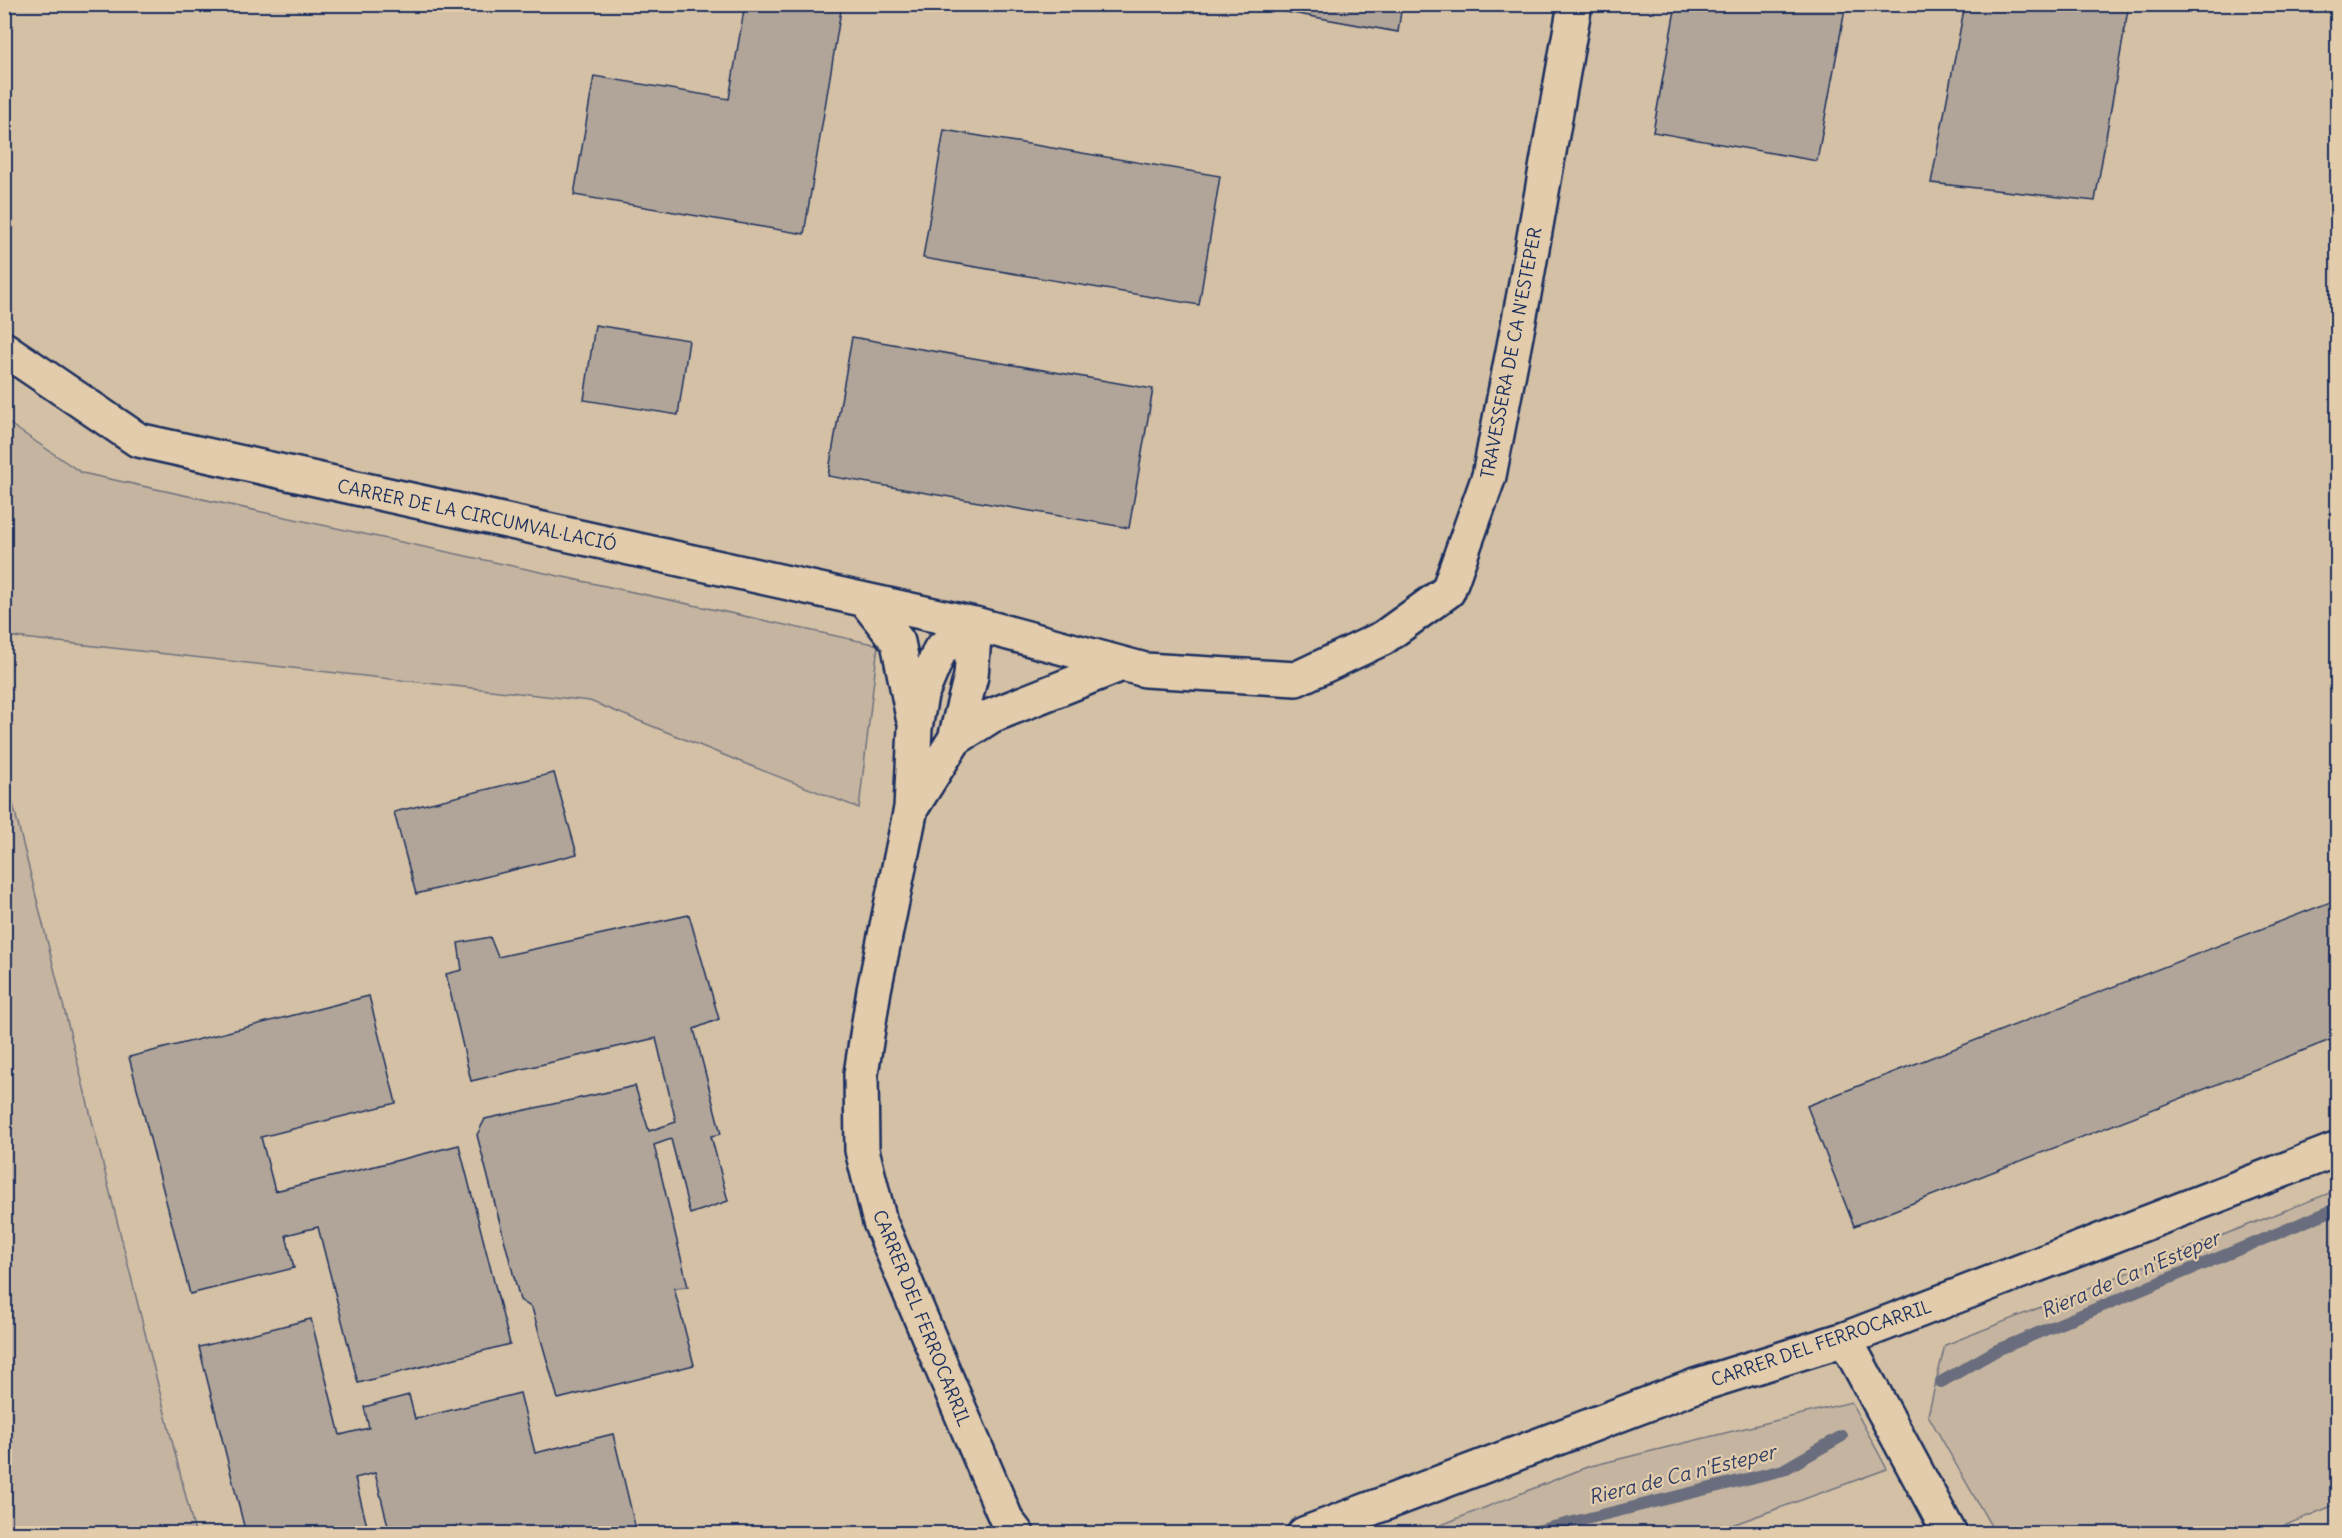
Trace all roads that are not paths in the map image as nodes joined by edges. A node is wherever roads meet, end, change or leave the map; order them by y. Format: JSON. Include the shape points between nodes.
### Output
{"nodes":[{"id":1,"x":1575,"y":4,"type":"edge"},
{"id":2,"x":4,"y":349,"type":"edge"},
{"id":3,"x":865,"y":600,"type":"junction"},
{"id":4,"x":975,"y":624,"type":"junction"},
{"id":5,"x":1122,"y":664,"type":"junction"},
{"id":6,"x":915,"y":728,"type":"junction"},
{"id":7,"x":956,"y":739,"type":"junction"},
{"id":8,"x":911,"y":808,"type":"junction"},
{"id":9,"x":2337,"y":1149,"type":"edge"},
{"id":10,"x":1845,"y":1339,"type":"junction"},
{"id":11,"x":1017,"y":1533,"type":"edge"},
{"id":12,"x":1304,"y":1533,"type":"edge"},
{"id":13,"x":1950,"y":1533,"type":"edge"}],
"edges":[{"from":1,"to":5,"type":"street","name":"TRAVESSERA DE CA N'ESTEPER","via":[[1489,476],[1448,591],[1383,638],[1296,679],[1145,670]]},
{"from":2,"to":3,"type":"street","name":"CARRER DE LA CIRCUMVAL·LACIÓ","via":[[138,440]]},
{"from":3,"to":4,"type":"street","name":"CARRER DE LA CIRCUMVAL·LACIÓ"},
{"from":3,"to":6,"type":"street","name":"CARRER DEL FERROCARRIL","via":[[898,642]]},
{"from":4,"to":5,"type":"street","name":"TRAVESSERA DE CA N'ESTEPER"},
{"from":4,"to":6,"type":"street","name":"CARRER DEL FERROCARRIL","via":[[940,650],[921,695]]},
{"from":4,"to":7,"type":"street","name":"CARRER DEL FERROCARRIL","via":[[971,676]]},
{"from":5,"to":7,"type":"street","name":"CARRER DEL FERROCARRIL","via":[[991,716]]},
{"from":6,"to":8,"type":"street","name":"CARRER DEL FERROCARRIL"},
{"from":7,"to":8,"type":"street","name":"CARRER DEL FERROCARRIL"},
{"from":8,"to":11,"type":"street","name":"CARRER DEL FERROCARRIL","via":[[861,1074],[862,1150],[880,1222],[1006,1521]]},
{"from":9,"to":10,"type":"street","name":"CARRER DEL FERROCARRIL"},
{"from":10,"to":12,"type":"street","name":"CARRER DEL FERROCARRIL","via":[[1695,1386]]},
{"from":10,"to":13,"type":"street"}]}
